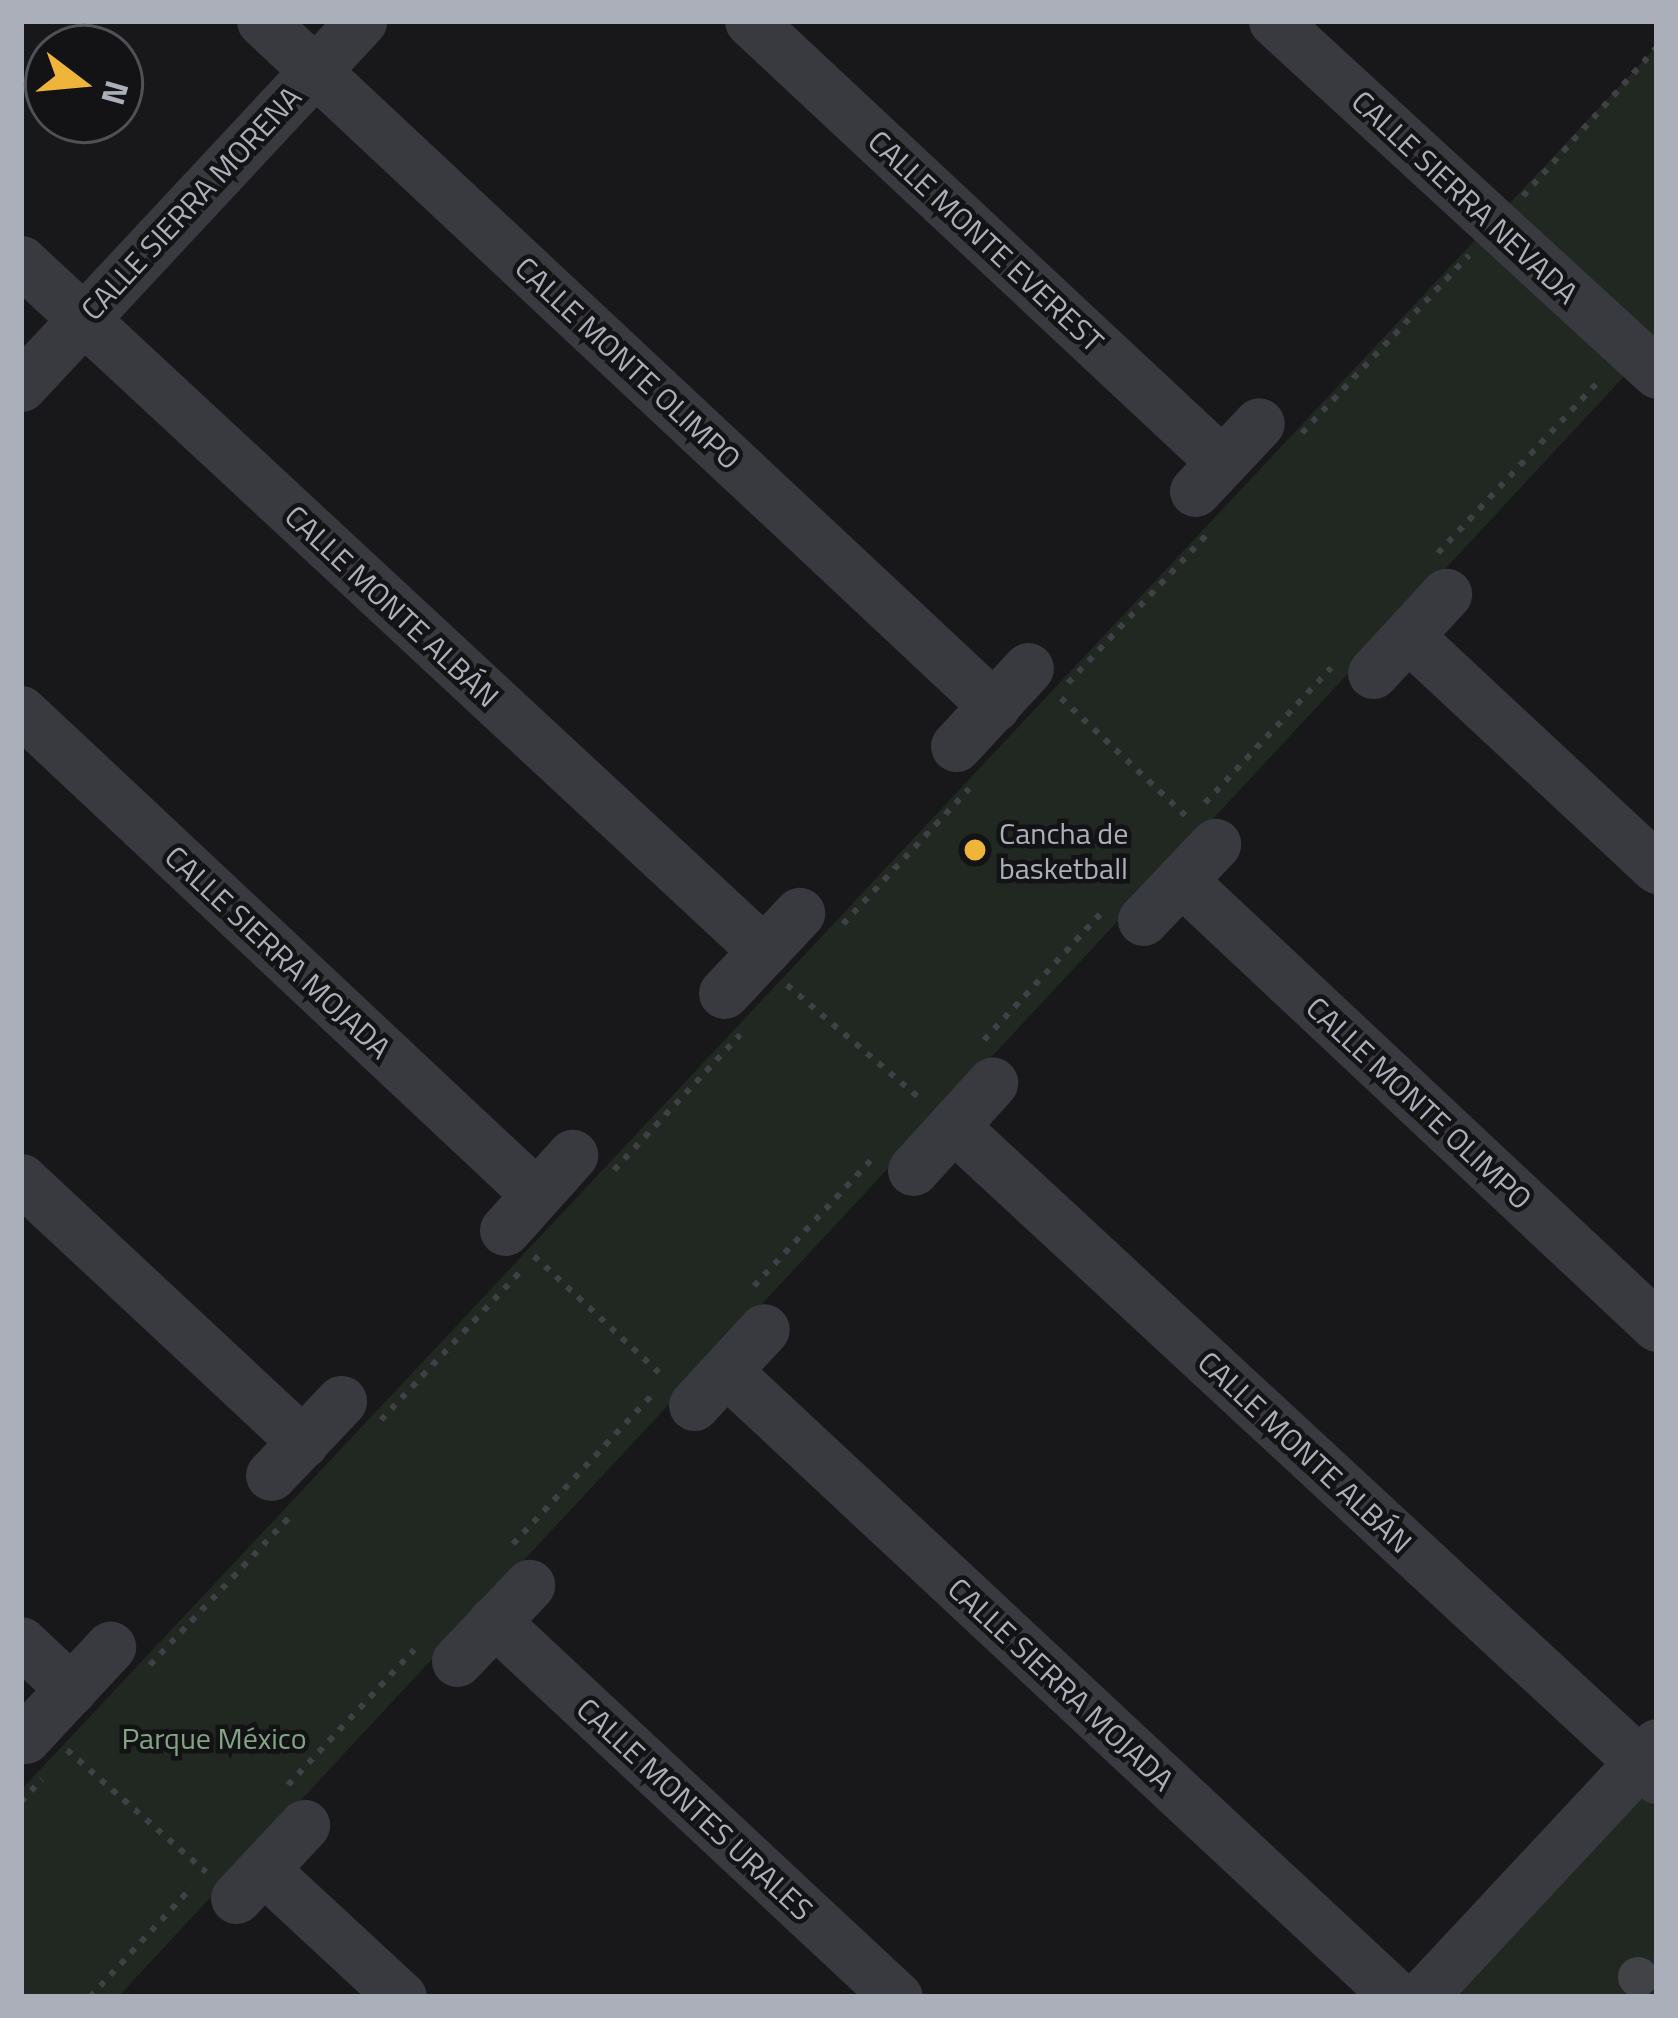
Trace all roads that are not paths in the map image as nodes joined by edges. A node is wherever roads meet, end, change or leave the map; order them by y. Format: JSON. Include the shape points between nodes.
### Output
{"nodes":[{"id":1,"x":262,"y":21,"type":"edge"},
{"id":2,"x":361,"y":21,"type":"edge"},
{"id":3,"x":750,"y":21,"type":"edge"},
{"id":4,"x":1274,"y":21,"type":"edge"},
{"id":5,"x":315,"y":70,"type":"junction"},
{"id":6,"x":21,"y":261,"type":"edge"},
{"id":7,"x":83,"y":320,"type":"junction"},
{"id":8,"x":1657,"y":373,"type":"edge"},
{"id":9,"x":21,"y":386,"type":"edge"},
{"id":10,"x":1259,"y":422,"type":"dead end"},
{"id":11,"x":1446,"y":594,"type":"dead end"},
{"id":12,"x":1408,"y":636,"type":"junction"},
{"id":13,"x":1028,"y":668,"type":"road end"},
{"id":14,"x":1373,"y":673,"type":"dead end"},
{"id":15,"x":994,"y":706,"type":"junction"},
{"id":16,"x":21,"y":711,"type":"edge"},
{"id":17,"x":956,"y":746,"type":"dead end"},
{"id":18,"x":1657,"y":868,"type":"edge"},
{"id":19,"x":799,"y":913,"type":"dead end"},
{"id":20,"x":1143,"y":920,"type":"dead end"},
{"id":21,"x":992,"y":1083,"type":"dead end"},
{"id":22,"x":953,"y":1126,"type":"junction"},
{"id":23,"x":572,"y":1154,"type":"dead end"},
{"id":24,"x":913,"y":1170,"type":"dead end"},
{"id":25,"x":21,"y":1179,"type":"edge"},
{"id":26,"x":1657,"y":1326,"type":"edge"},
{"id":27,"x":764,"y":1329,"type":"dead end"},
{"id":28,"x":341,"y":1401,"type":"dead end"},
{"id":29,"x":21,"y":1642,"type":"edge"},
{"id":30,"x":110,"y":1647,"type":"dead end"},
{"id":31,"x":457,"y":1661,"type":"dead end"},
{"id":32,"x":1651,"y":1762,"type":"edge"},
{"id":33,"x":304,"y":1825,"type":"dead end"},
{"id":34,"x":401,"y":1997,"type":"edge"},
{"id":35,"x":897,"y":1997,"type":"edge"},
{"id":36,"x":1397,"y":1997,"type":"edge"},
{"id":37,"x":1421,"y":1997,"type":"edge"}],
"edges":[{"from":1,"to":5,"type":"street","name":"CALLE MONTE OLIMPO"},
{"from":2,"to":5,"type":"street","name":"CALLE SIERRA MORENA"},
{"from":3,"to":10,"type":"street","name":"CALLE MONTE EVEREST","via":[[1209,477]]},
{"from":4,"to":8,"type":"street","name":"CALLE SIERRA NEVADA"},
{"from":5,"to":7,"type":"street","name":"CALLE SIERRA MORENA"},
{"from":5,"to":15,"type":"street","name":"CALLE MONTE OLIMPO"},
{"from":6,"to":7,"type":"street","name":"CALLE MONTE ALBÁN"},
{"from":7,"to":9,"type":"street","name":"CALLE SIERRA MORENA"},
{"from":7,"to":19,"type":"street","name":"CALLE MONTE ALBÁN","via":[[748,967]]},
{"from":11,"to":12,"type":"street"},
{"from":12,"to":14,"type":"street"},
{"from":12,"to":18,"type":"street"},
{"from":13,"to":15,"type":"street"},
{"from":15,"to":17,"type":"street"},
{"from":16,"to":23,"type":"street","name":"CALLE SIERRA MOJADA","via":[[520,1212]]},
{"from":20,"to":26,"type":"street","name":"CALLE MONTE OLIMPO","via":[[1198,862]]},
{"from":21,"to":22,"type":"street"},
{"from":22,"to":24,"type":"street"},
{"from":22,"to":32,"type":"street","name":"CALLE MONTE ALBÁN"},
{"from":25,"to":28,"type":"street","via":[[287,1458]]},
{"from":27,"to":36,"type":"street","name":"CALLE SIERRA MOJADA","via":[[710,1388]]},
{"from":29,"to":30,"type":"street","via":[[44,1717]]},
{"from":31,"to":35,"type":"street","name":"CALLE MONTES URALES","via":[[511,1603]]},
{"from":32,"to":37,"type":"street"},
{"from":33,"to":34,"type":"street","via":[[249,1884]]}]}
